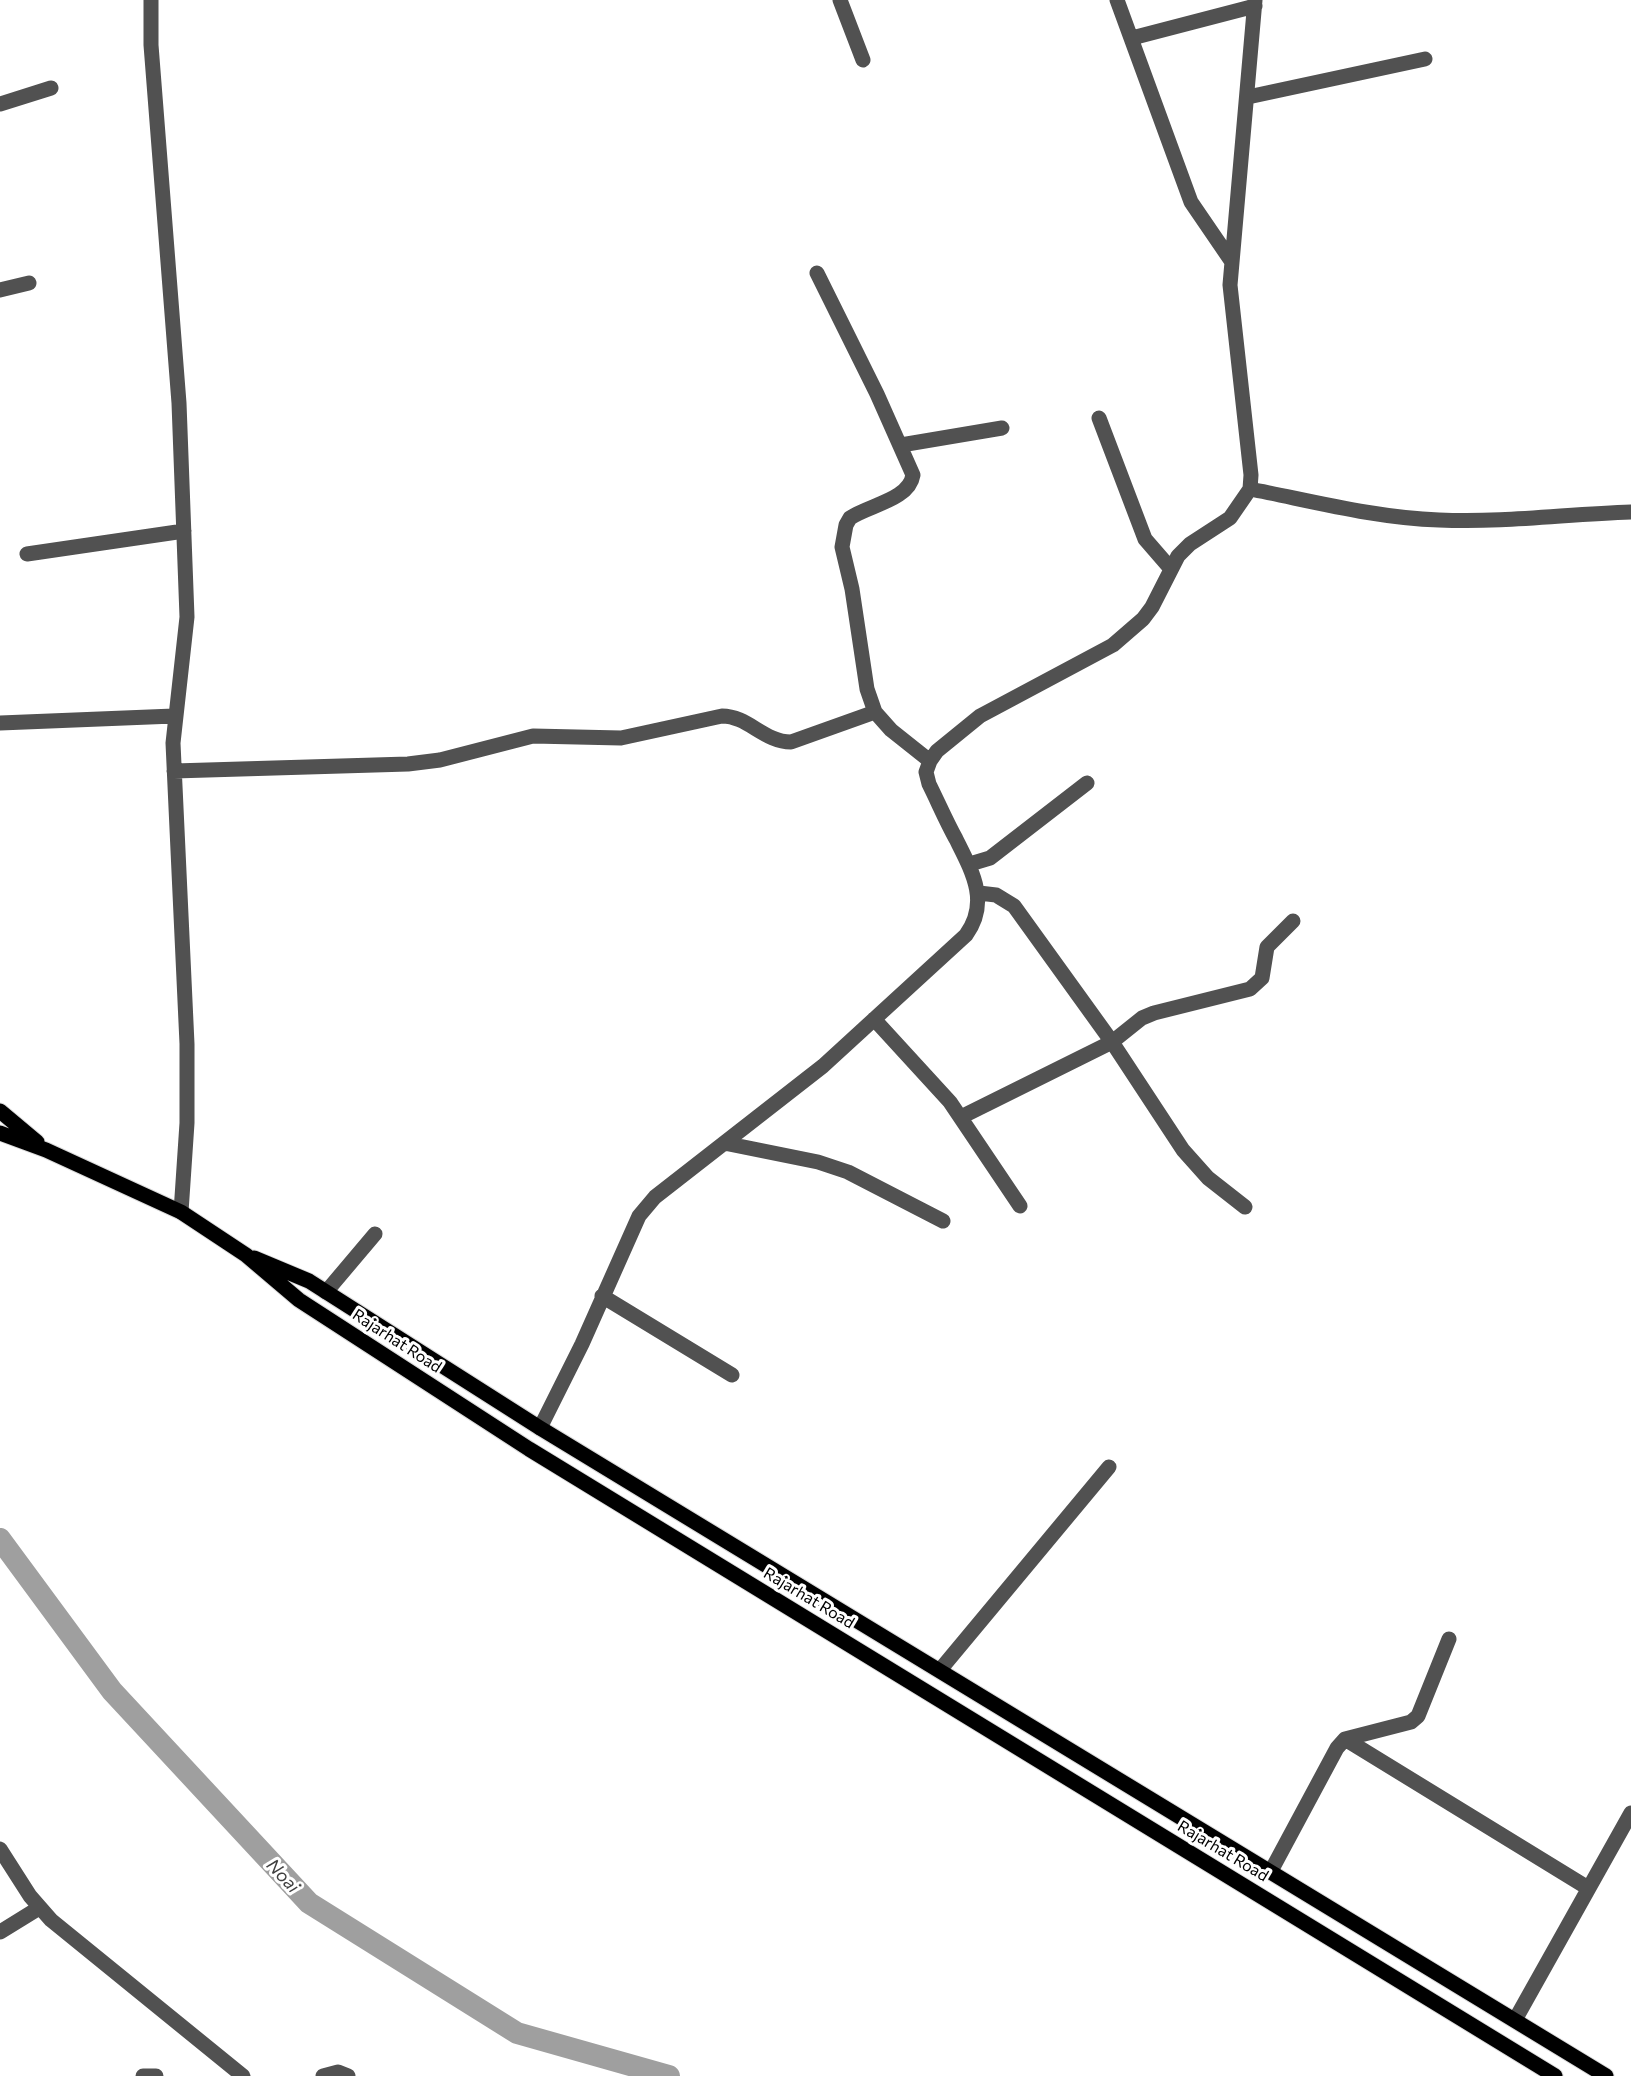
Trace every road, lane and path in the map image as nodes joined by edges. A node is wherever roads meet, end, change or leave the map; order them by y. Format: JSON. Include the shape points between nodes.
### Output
{"nodes":[{"id":1,"x":151,"y":0,"type":"edge"},
{"id":2,"x":840,"y":0,"type":"edge"},
{"id":3,"x":1117,"y":0,"type":"edge"},
{"id":4,"x":1255,"y":3,"type":"edge"},
{"id":5,"x":1132,"y":38,"type":"junction"},
{"id":6,"x":1425,"y":59,"type":"dead end"},
{"id":7,"x":863,"y":60,"type":"dead end"},
{"id":8,"x":51,"y":88,"type":"dead end"},
{"id":9,"x":1248,"y":97,"type":"junction"},
{"id":10,"x":0,"y":104,"type":"edge"},
{"id":11,"x":1232,"y":262,"type":"junction"},
{"id":12,"x":817,"y":273,"type":"dead end"},
{"id":13,"x":29,"y":283,"type":"dead end"},
{"id":14,"x":0,"y":290,"type":"edge"},
{"id":15,"x":1099,"y":418,"type":"dead end"},
{"id":16,"x":1002,"y":428,"type":"dead end"},
{"id":17,"x":901,"y":445,"type":"junction"},
{"id":18,"x":1250,"y":489,"type":"junction"},
{"id":19,"x":1631,"y":512,"type":"edge"},
{"id":20,"x":184,"y":531,"type":"junction"},
{"id":21,"x":27,"y":554,"type":"dead end"},
{"id":22,"x":1171,"y":569,"type":"junction"},
{"id":23,"x":875,"y":712,"type":"junction"},
{"id":24,"x":174,"y":716,"type":"junction"},
{"id":25,"x":0,"y":723,"type":"edge"},
{"id":26,"x":930,"y":761,"type":"junction"},
{"id":27,"x":174,"y":771,"type":"junction"},
{"id":28,"x":1087,"y":783,"type":"dead end"},
{"id":29,"x":970,"y":864,"type":"junction"},
{"id":30,"x":979,"y":893,"type":"junction"},
{"id":31,"x":1293,"y":921,"type":"dead end"},
{"id":32,"x":874,"y":1019,"type":"junction"},
{"id":33,"x":1113,"y":1042,"type":"junction"},
{"id":34,"x":0,"y":1111,"type":"edge"},
{"id":35,"x":961,"y":1117,"type":"junction"},
{"id":36,"x":0,"y":1132,"type":"edge"},
{"id":37,"x":724,"y":1143,"type":"junction"},
{"id":38,"x":46,"y":1150,"type":"junction"},
{"id":39,"x":1020,"y":1206,"type":"dead end"},
{"id":40,"x":1245,"y":1207,"type":"dead end"},
{"id":41,"x":181,"y":1212,"type":"junction"},
{"id":42,"x":943,"y":1221,"type":"dead end"},
{"id":43,"x":375,"y":1234,"type":"dead end"},
{"id":44,"x":246,"y":1255,"type":"junction"},
{"id":45,"x":326,"y":1292,"type":"junction"},
{"id":46,"x":602,"y":1296,"type":"junction"},
{"id":47,"x":732,"y":1375,"type":"dead end"},
{"id":48,"x":540,"y":1428,"type":"junction"},
{"id":49,"x":1109,"y":1467,"type":"dead end"},
{"id":50,"x":1449,"y":1639,"type":"dead end"},
{"id":51,"x":940,"y":1670,"type":"junction"},
{"id":52,"x":1345,"y":1740,"type":"junction"},
{"id":53,"x":1631,"y":1813,"type":"edge"},
{"id":54,"x":0,"y":1849,"type":"edge"},
{"id":55,"x":1271,"y":1871,"type":"junction"},
{"id":56,"x":1588,"y":1888,"type":"junction"},
{"id":57,"x":39,"y":1908,"type":"junction"},
{"id":58,"x":0,"y":1932,"type":"edge"},
{"id":59,"x":1515,"y":2020,"type":"junction"},
{"id":60,"x":143,"y":2076,"type":"edge"},
{"id":61,"x":156,"y":2076,"type":"edge"},
{"id":62,"x":243,"y":2076,"type":"edge"},
{"id":63,"x":323,"y":2076,"type":"edge"},
{"id":64,"x":348,"y":2076,"type":"edge"},
{"id":65,"x":1556,"y":2076,"type":"edge"},
{"id":66,"x":1606,"y":2076,"type":"edge"}],
"edges":[{"from":1,"to":20,"type":"street","via":[[150,45],[179,403]]},
{"from":2,"to":7,"type":"street"},
{"from":3,"to":5,"type":"street"},
{"from":4,"to":5,"type":"street"},
{"from":4,"to":9,"type":"street"},
{"from":5,"to":11,"type":"street","via":[[1191,202]]},
{"from":6,"to":9,"type":"street"},
{"from":8,"to":10,"type":"street"},
{"from":9,"to":11,"type":"street"},
{"from":11,"to":18,"type":"street","via":[[1230,306]]},
{"from":12,"to":17,"type":"street"},
{"from":13,"to":14,"type":"street"},
{"from":15,"to":22,"type":"street","via":[[1145,539]]},
{"from":16,"to":17,"type":"street"},
{"from":17,"to":23,"type":"street","via":[[913,474],[909,487],[850,518],[842,547],[867,689]]},
{"from":18,"to":19,"type":"street","via":[[1437,520]]},
{"from":18,"to":22,"type":"street","via":[[1230,518],[1190,544]]},
{"from":20,"to":21,"type":"street"},
{"from":20,"to":24,"type":"street","via":[[186,636]]},
{"from":22,"to":26,"type":"street","via":[[1152,607],[1123,638],[987,712],[937,751]]},
{"from":23,"to":26,"type":"street"},
{"from":23,"to":27,"type":"street","via":[[791,742],[778,742],[734,716],[722,716],[621,738],[534,736],[440,760],[408,764]]},
{"from":24,"to":25,"type":"street"},
{"from":24,"to":27,"type":"street"},
{"from":26,"to":29,"type":"street","via":[[926,772],[929,784]]},
{"from":27,"to":41,"type":"street","via":[[188,1044]]},
{"from":28,"to":29,"type":"street","via":[[990,858]]},
{"from":29,"to":30,"type":"street"},
{"from":30,"to":32,"type":"street","via":[[974,925],[966,935]]},
{"from":30,"to":33,"type":"street","via":[[996,895],[1014,906]]},
{"from":31,"to":33,"type":"street","via":[[1267,946],[1258,984],[1154,1013]]},
{"from":32,"to":35,"type":"street"},
{"from":32,"to":37,"type":"street","via":[[823,1066]]},
{"from":33,"to":35,"type":"street"},
{"from":33,"to":40,"type":"street","via":[[1196,1166]]},
{"from":34,"to":38,"type":"main road"},
{"from":35,"to":39,"type":"street"},
{"from":36,"to":38,"type":"main road"},
{"from":37,"to":42,"type":"street","via":[[848,1172]]},
{"from":37,"to":46,"type":"street","via":[[646,1206]]},
{"from":38,"to":41,"type":"main road","name":"Rajarhat Road"},
{"from":41,"to":44,"type":"main road","name":"Rajarhat Road"},
{"from":43,"to":45,"type":"street"},
{"from":44,"to":45,"type":"main road","via":[[298,1275]]},
{"from":44,"to":65,"type":"main road","name":"Rajarhat Road","via":[[299,1300],[529,1449]]},
{"from":45,"to":48,"type":"main road"},
{"from":46,"to":47,"type":"street"},
{"from":46,"to":48,"type":"street"},
{"from":48,"to":51,"type":"main road"},
{"from":49,"to":51,"type":"street"},
{"from":50,"to":52,"type":"street","via":[[1418,1716],[1411,1722]]},
{"from":51,"to":55,"type":"main road"},
{"from":52,"to":55,"type":"street","via":[[1330,1757]]},
{"from":52,"to":56,"type":"street"},
{"from":53,"to":56,"type":"street"},
{"from":54,"to":57,"type":"street"},
{"from":55,"to":59,"type":"main road"},
{"from":56,"to":59,"type":"street"},
{"from":57,"to":58,"type":"street"},
{"from":57,"to":62,"type":"street"},
{"from":59,"to":66,"type":"main road"},
{"from":60,"to":61,"type":"street"},
{"from":63,"to":64,"type":"street","via":[[338,2072]]}]}
